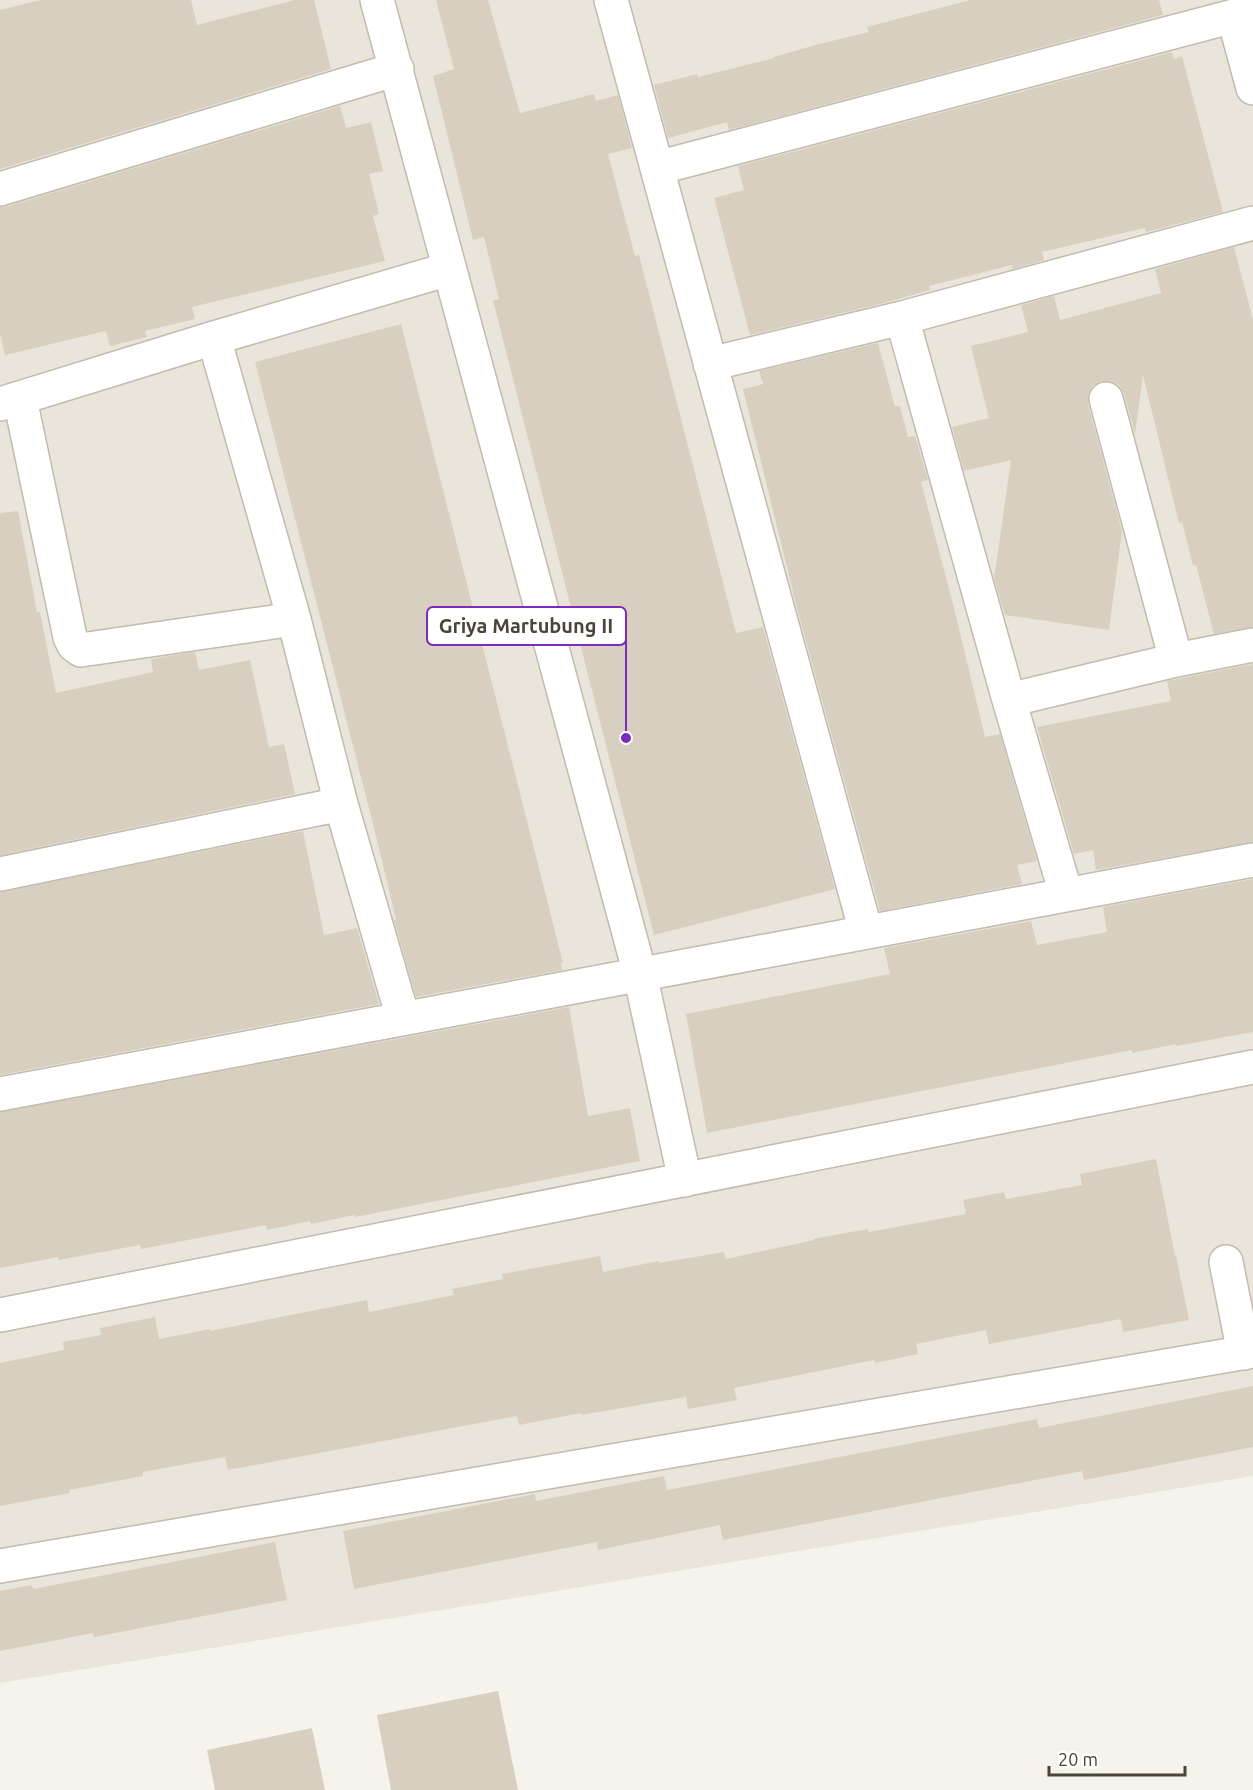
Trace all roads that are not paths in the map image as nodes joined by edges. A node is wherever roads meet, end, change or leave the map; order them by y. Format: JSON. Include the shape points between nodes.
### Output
{"nodes":[{"id":1,"x":377,"y":0,"type":"edge"},
{"id":2,"x":611,"y":0,"type":"edge"},
{"id":3,"x":1244,"y":14,"type":"edge"},
{"id":4,"x":397,"y":69,"type":"junction"},
{"id":5,"x":1253,"y":88,"type":"edge"},
{"id":6,"x":657,"y":168,"type":"junction"},
{"id":7,"x":0,"y":189,"type":"edge"},
{"id":8,"x":1253,"y":223,"type":"edge"},
{"id":9,"x":449,"y":269,"type":"junction"},
{"id":10,"x":902,"y":318,"type":"junction"},
{"id":11,"x":214,"y":338,"type":"junction"},
{"id":12,"x":710,"y":364,"type":"junction"},
{"id":13,"x":1107,"y":399,"type":"dead end"},
{"id":14,"x":10,"y":401,"type":"edge"},
{"id":15,"x":294,"y":619,"type":"junction"},
{"id":16,"x":1253,"y":645,"type":"edge"},
{"id":17,"x":1176,"y":660,"type":"junction"},
{"id":18,"x":1009,"y":700,"type":"junction"},
{"id":19,"x":341,"y":804,"type":"junction"},
{"id":20,"x":1253,"y":860,"type":"edge"},
{"id":21,"x":0,"y":874,"type":"edge"},
{"id":22,"x":1066,"y":894,"type":"junction"},
{"id":23,"x":866,"y":932,"type":"junction"},
{"id":24,"x":640,"y":974,"type":"junction"},
{"id":25,"x":403,"y":1018,"type":"junction"},
{"id":26,"x":1253,"y":1067,"type":"edge"},
{"id":27,"x":0,"y":1094,"type":"edge"},
{"id":28,"x":685,"y":1180,"type":"junction"},
{"id":29,"x":1226,"y":1262,"type":"dead end"},
{"id":30,"x":0,"y":1315,"type":"edge"},
{"id":31,"x":1248,"y":1352,"type":"edge"},
{"id":32,"x":0,"y":1566,"type":"edge"}],
"edges":[{"from":1,"to":4,"type":"street"},
{"from":2,"to":6,"type":"street"},
{"from":3,"to":5,"type":"street"},
{"from":3,"to":6,"type":"street"},
{"from":4,"to":7,"type":"street"},
{"from":4,"to":9,"type":"street"},
{"from":6,"to":12,"type":"street"},
{"from":8,"to":10,"type":"street"},
{"from":9,"to":11,"type":"street"},
{"from":9,"to":24,"type":"street"},
{"from":10,"to":12,"type":"street"},
{"from":10,"to":18,"type":"street"},
{"from":11,"to":14,"type":"street"},
{"from":11,"to":15,"type":"street"},
{"from":12,"to":23,"type":"street"},
{"from":13,"to":17,"type":"street"},
{"from":14,"to":15,"type":"street","via":[[74,645],[81,650]]},
{"from":15,"to":19,"type":"street"},
{"from":16,"to":17,"type":"street"},
{"from":17,"to":18,"type":"street"},
{"from":18,"to":22,"type":"street"},
{"from":19,"to":21,"type":"street"},
{"from":19,"to":25,"type":"street"},
{"from":20,"to":22,"type":"street"},
{"from":22,"to":23,"type":"street"},
{"from":23,"to":24,"type":"street"},
{"from":24,"to":25,"type":"street"},
{"from":24,"to":28,"type":"street"},
{"from":25,"to":27,"type":"street"},
{"from":26,"to":28,"type":"street"},
{"from":28,"to":30,"type":"street"},
{"from":29,"to":31,"type":"street"},
{"from":31,"to":32,"type":"street"}]}
